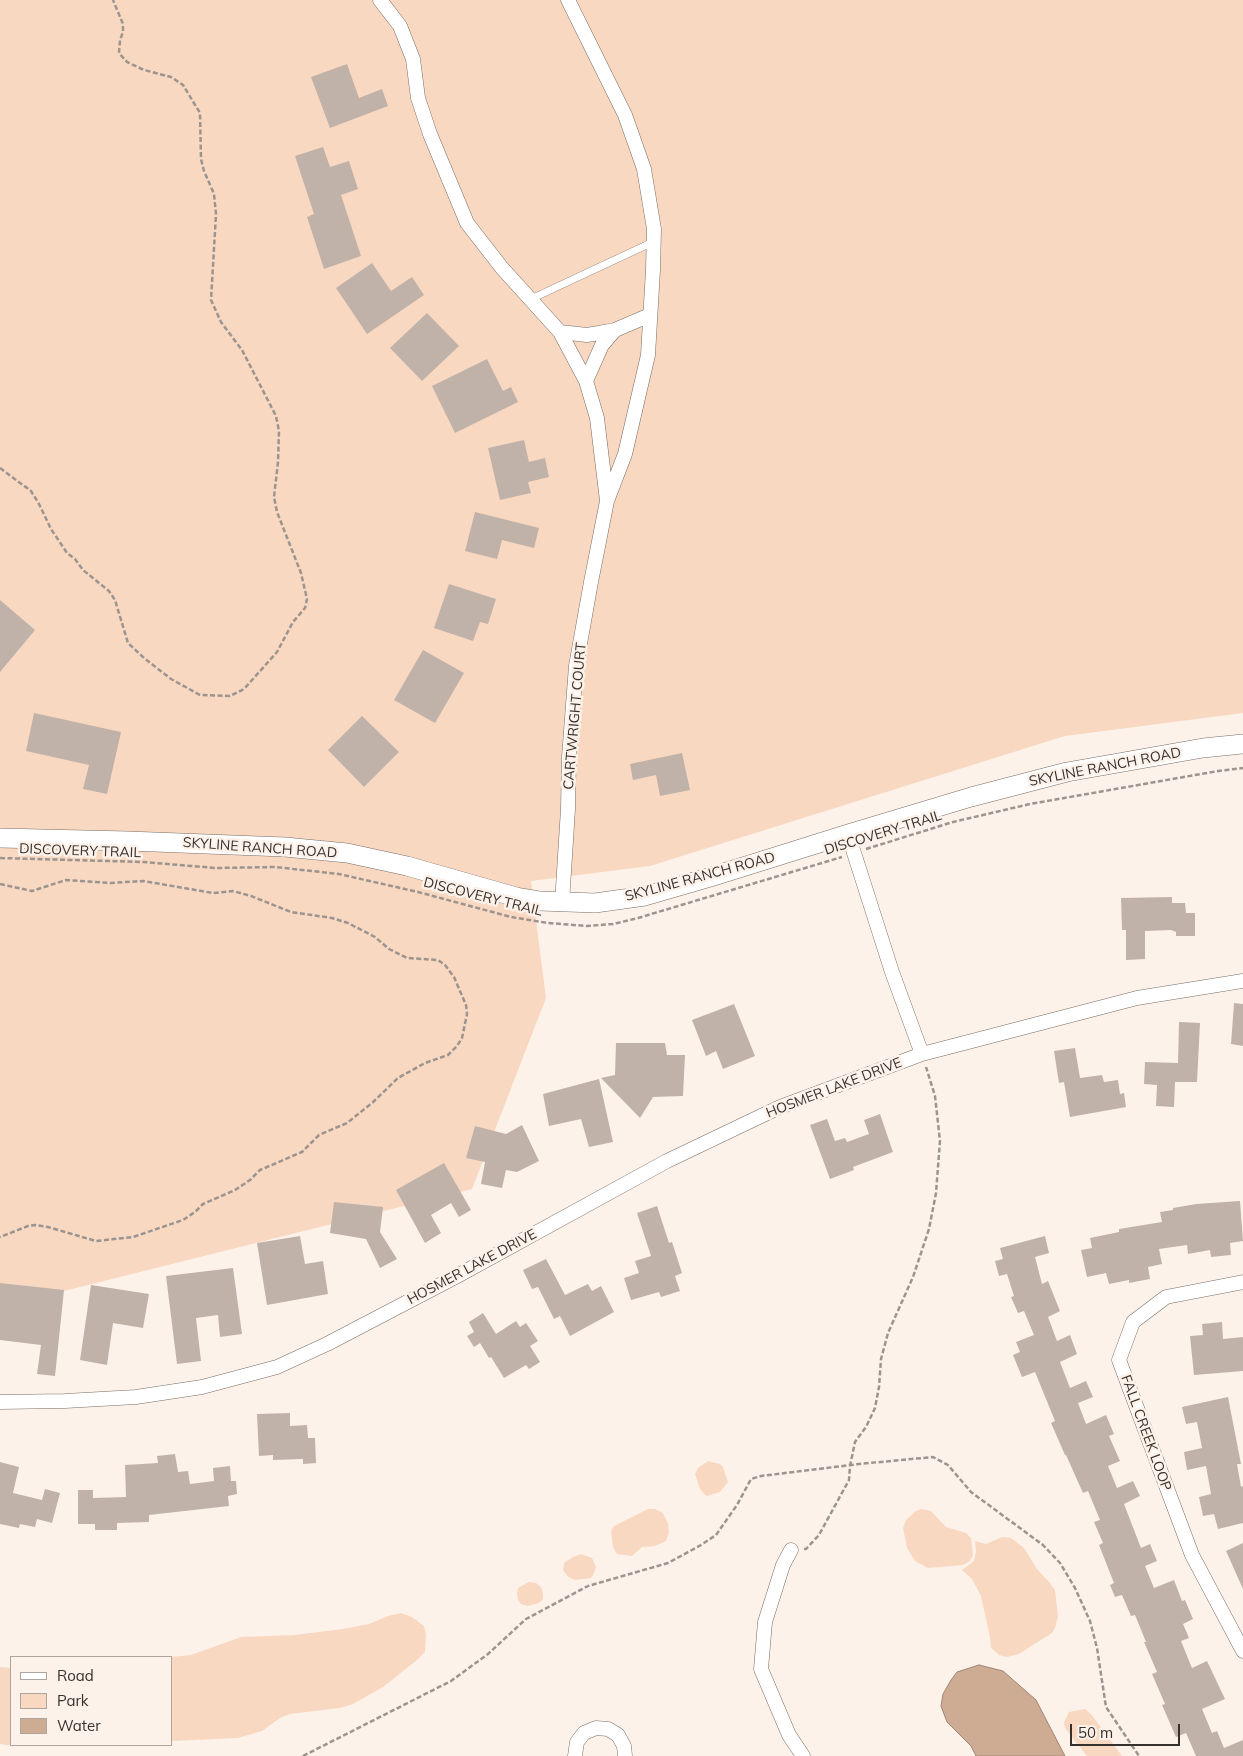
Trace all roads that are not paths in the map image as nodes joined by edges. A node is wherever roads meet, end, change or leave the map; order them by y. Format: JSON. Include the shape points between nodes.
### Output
{"nodes":[{"id":1,"x":380,"y":0,"type":"edge"},
{"id":2,"x":568,"y":0,"type":"edge"},
{"id":3,"x":654,"y":242,"type":"junction"},
{"id":4,"x":531,"y":299,"type":"junction"},
{"id":5,"x":650,"y":316,"type":"junction"},
{"id":6,"x":616,"y":330,"type":"junction"},
{"id":7,"x":560,"y":332,"type":"junction"},
{"id":8,"x":586,"y":381,"type":"junction"},
{"id":9,"x":607,"y":501,"type":"junction"},
{"id":10,"x":1243,"y":744,"type":"edge"},
{"id":11,"x":848,"y":834,"type":"junction"},
{"id":12,"x":0,"y":838,"type":"edge"},
{"id":13,"x":562,"y":903,"type":"junction"},
{"id":14,"x":1243,"y":981,"type":"edge"},
{"id":15,"x":922,"y":1054,"type":"junction"},
{"id":16,"x":1243,"y":1282,"type":"edge"},
{"id":17,"x":0,"y":1402,"type":"edge"},
{"id":18,"x":790,"y":1550,"type":"road end"},
{"id":19,"x":1243,"y":1651,"type":"edge"},
{"id":20,"x":575,"y":1756,"type":"edge"},
{"id":21,"x":625,"y":1756,"type":"edge"},
{"id":22,"x":803,"y":1756,"type":"edge"}],
"edges":[{"from":1,"to":4,"type":"street","name":"CARTWRIGHT COURT","via":[[400,26],[413,59],[418,98],[467,223]]},
{"from":2,"to":3,"type":"street","name":"CARTWRIGHT COURT","via":[[625,115],[644,169]]},
{"from":3,"to":4,"type":"lane"},
{"from":3,"to":5,"type":"street","name":"CARTWRIGHT COURT"},
{"from":4,"to":7,"type":"street","name":"CARTWRIGHT COURT"},
{"from":5,"to":6,"type":"street"},
{"from":5,"to":9,"type":"street","name":"CARTWRIGHT COURT","via":[[646,364],[625,454]]},
{"from":6,"to":7,"type":"street","via":[[587,335]]},
{"from":6,"to":8,"type":"street","via":[[602,345]]},
{"from":7,"to":8,"type":"street","name":"CARTWRIGHT COURT"},
{"from":8,"to":9,"type":"street","name":"CARTWRIGHT COURT","via":[[597,418]]},
{"from":9,"to":13,"type":"street","name":"CARTWRIGHT COURT","via":[[576,666]]},
{"from":10,"to":11,"type":"street","name":"SKYLINE RANCH ROAD","via":[[1068,772]]},
{"from":11,"to":13,"type":"street","name":"SKYLINE RANCH ROAD","via":[[644,896],[595,903]]},
{"from":11,"to":15,"type":"street"},
{"from":12,"to":13,"type":"street","name":"SKYLINE RANCH ROAD","via":[[286,847],[347,853],[407,866],[516,898]]},
{"from":14,"to":15,"type":"street","name":"HOSMER LAKE DRIVE","via":[[1136,998]]},
{"from":15,"to":17,"type":"street","name":"HOSMER LAKE DRIVE","via":[[780,1107],[667,1160],[451,1280],[277,1367],[202,1387],[136,1397]]},
{"from":16,"to":19,"type":"street","name":"FALL CREEK LOOP","via":[[1166,1297],[1133,1322],[1119,1360],[1192,1555]]},
{"from":18,"to":22,"type":"street","via":[[765,1622],[761,1669],[789,1735]]},
{"from":20,"to":21,"type":"street","via":[[577,1742],[584,1733],[596,1728],[608,1729],[618,1735]]}]}
